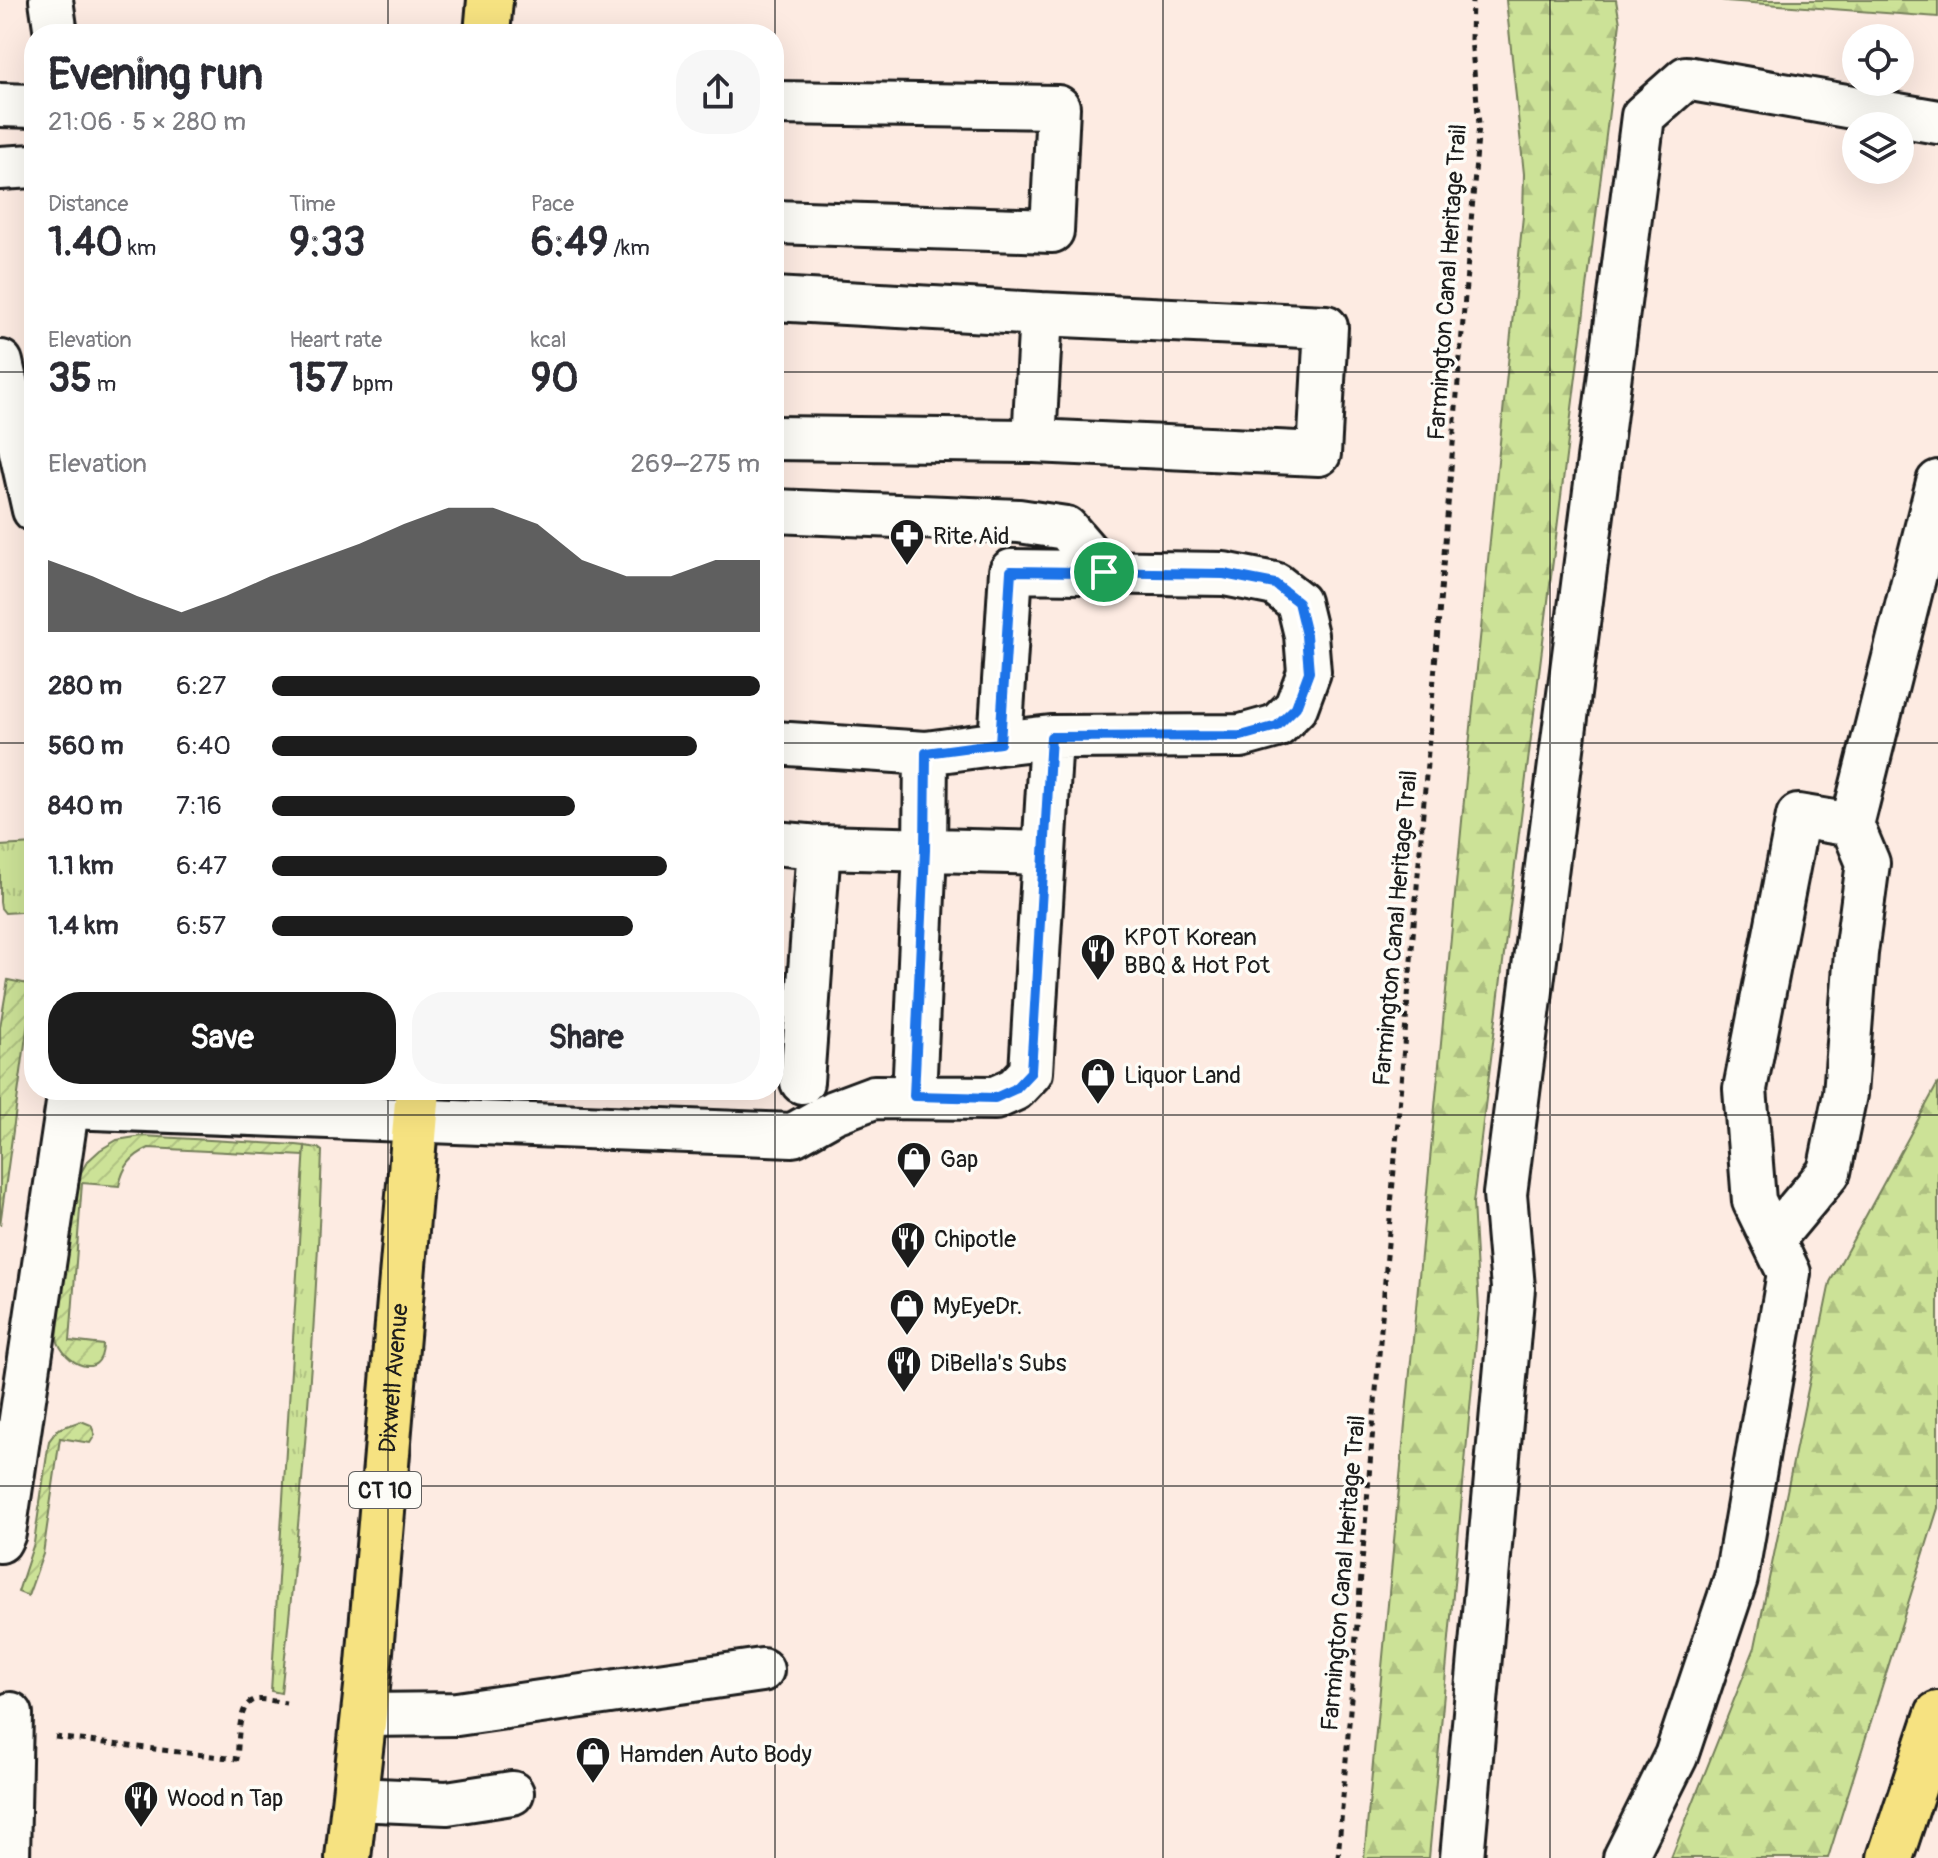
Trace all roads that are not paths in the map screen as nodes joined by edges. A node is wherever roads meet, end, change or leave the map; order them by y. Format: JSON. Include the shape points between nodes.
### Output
{"nodes":[{"id":1,"x":51,"y":0,"type":"edge"},
{"id":2,"x":490,"y":0,"type":"edge"},
{"id":3,"x":55,"y":24,"type":"edge"},
{"id":4,"x":488,"y":24,"type":"edge"},
{"id":5,"x":784,"y":103,"type":"edge"},
{"id":6,"x":0,"y":105,"type":"edge"},
{"id":7,"x":24,"y":106,"type":"edge"},
{"id":8,"x":1938,"y":122,"type":"edge"},
{"id":9,"x":784,"y":222,"type":"edge"},
{"id":10,"x":784,"y":300,"type":"edge"},
{"id":11,"x":1041,"y":314,"type":"junction"},
{"id":12,"x":1,"y":362,"type":"edge"},
{"id":13,"x":784,"y":438,"type":"edge"},
{"id":14,"x":1034,"y":441,"type":"junction"},
{"id":15,"x":24,"y":465,"type":"edge"},
{"id":16,"x":1938,"y":482,"type":"edge"},
{"id":17,"x":784,"y":511,"type":"edge"},
{"id":18,"x":24,"y":522,"type":"edge"},
{"id":19,"x":0,"y":523,"type":"edge"},
{"id":20,"x":1104,"y":572,"type":"junction"},
{"id":21,"x":1051,"y":737,"type":"junction"},
{"id":22,"x":1000,"y":743,"type":"junction"},
{"id":23,"x":784,"y":744,"type":"edge"},
{"id":24,"x":926,"y":753,"type":"junction"},
{"id":25,"x":1852,"y":825,"type":"junction"},
{"id":26,"x":784,"y":844,"type":"edge"},
{"id":27,"x":819,"y":847,"type":"junction"},
{"id":28,"x":925,"y":850,"type":"junction"},
{"id":29,"x":1044,"y":853,"type":"junction"},
{"id":30,"x":791,"y":1001,"type":"edge"},
{"id":31,"x":788,"y":1081,"type":"edge"},
{"id":32,"x":914,"y":1096,"type":"junction"},
{"id":33,"x":69,"y":1100,"type":"edge"},
{"id":34,"x":119,"y":1100,"type":"edge"},
{"id":35,"x":417,"y":1106,"type":"edge"},
{"id":36,"x":834,"y":1112,"type":"junction"},
{"id":37,"x":1773,"y":1239,"type":"junction"},
{"id":38,"x":0,"y":1541,"type":"edge"},
{"id":39,"x":762,"y":1670,"type":"dead end"},
{"id":40,"x":11,"y":1714,"type":"dead end"},
{"id":41,"x":1938,"y":1714,"type":"edge"},
{"id":42,"x":364,"y":1715,"type":"junction"},
{"id":43,"x":512,"y":1793,"type":"dead end"},
{"id":44,"x":354,"y":1799,"type":"junction"},
{"id":45,"x":8,"y":1858,"type":"edge"},
{"id":46,"x":348,"y":1858,"type":"edge"},
{"id":47,"x":1462,"y":1858,"type":"edge"},
{"id":48,"x":1625,"y":1858,"type":"edge"},
{"id":49,"x":1890,"y":1858,"type":"edge"}],
"edges":[{"from":1,"to":3,"type":"lane"},
{"from":2,"to":4,"type":"main road"},
{"from":5,"to":9,"type":"lane","via":[[1058,107],[1052,231]]},
{"from":6,"to":7,"type":"lane"},
{"from":8,"to":47,"type":"lane","via":[[1686,78],[1643,116],[1505,1194],[1513,1288]]},
{"from":10,"to":11,"type":"lane"},
{"from":11,"to":14,"type":"lane"},
{"from":11,"to":14,"type":"lane","via":[[1326,327],[1319,454]]},
{"from":12,"to":15,"type":"lane"},
{"from":13,"to":14,"type":"lane"},
{"from":16,"to":25,"type":"lane"},
{"from":17,"to":20,"type":"lane","via":[[1019,521],[1066,528]]},
{"from":18,"to":19,"type":"lane"},
{"from":20,"to":21,"type":"lane","via":[[1224,574],[1275,584],[1298,602],[1309,672],[1296,707],[1277,726],[1241,736]]},
{"from":20,"to":22,"type":"lane","via":[[1011,571]]},
{"from":21,"to":22,"type":"lane"},
{"from":21,"to":29,"type":"lane"},
{"from":22,"to":24,"type":"lane"},
{"from":23,"to":24,"type":"lane"},
{"from":24,"to":28,"type":"lane"},
{"from":25,"to":37,"type":"lane","via":[[1868,863],[1845,1094],[1829,1172]]},
{"from":25,"to":37,"type":"lane","via":[[1798,816],[1745,1089],[1754,1201]]},
{"from":26,"to":27,"type":"lane"},
{"from":27,"to":28,"type":"lane"},
{"from":27,"to":30,"type":"lane"},
{"from":28,"to":29,"type":"lane"},
{"from":28,"to":32,"type":"lane"},
{"from":29,"to":32,"type":"lane","via":[[1031,1072],[1015,1089],[995,1098]]},
{"from":30,"to":31,"type":"lane"},
{"from":31,"to":36,"type":"lane"},
{"from":32,"to":36,"type":"lane","via":[[874,1097]]},
{"from":33,"to":38,"type":"lane"},
{"from":34,"to":35,"type":"lane"},
{"from":35,"to":36,"type":"lane","via":[[793,1135]]},
{"from":35,"to":42,"type":"main road","name":"Dixwell Avenue","number":"CT 10"},
{"from":37,"to":48,"type":"lane","via":[[1789,1273],[1736,1578],[1676,1756]]},
{"from":39,"to":42,"type":"lane","via":[[457,1714]]},
{"from":40,"to":45,"type":"lane"},
{"from":41,"to":49,"type":"main road"},
{"from":42,"to":44,"type":"main road","name":"Dixwell Avenue","number":"CT 10"},
{"from":43,"to":44,"type":"lane","via":[[447,1803]]},
{"from":44,"to":46,"type":"main road","name":"Dixwell Avenue","number":"CT 10"}]}
